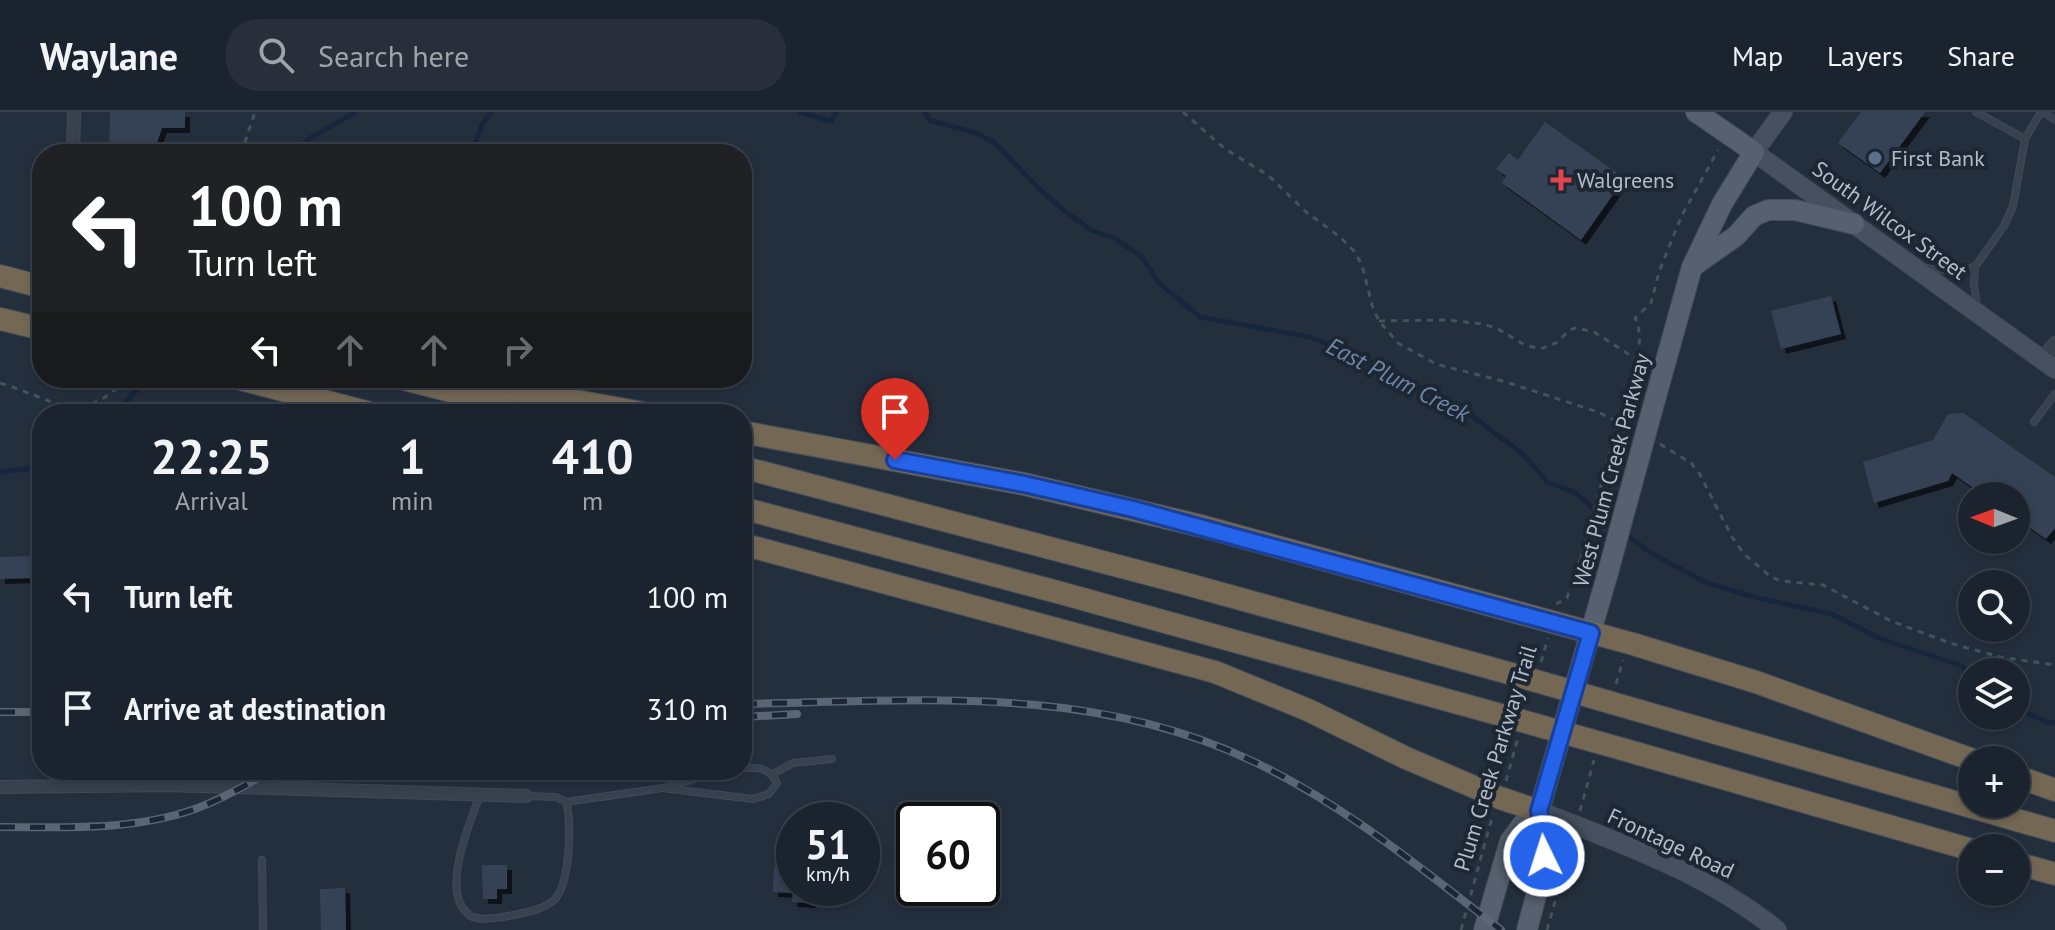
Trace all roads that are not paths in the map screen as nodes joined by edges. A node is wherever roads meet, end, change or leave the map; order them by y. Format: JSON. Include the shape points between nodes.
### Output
{"nodes":[{"id":1,"x":73,"y":112,"type":"edge"},
{"id":2,"x":1696,"y":112,"type":"edge"},
{"id":3,"x":1783,"y":112,"type":"edge"},
{"id":4,"x":1976,"y":112,"type":"edge"},
{"id":5,"x":2042,"y":112,"type":"edge"},
{"id":6,"x":2055,"y":120,"type":"edge"},
{"id":7,"x":2025,"y":139,"type":"junction"},
{"id":8,"x":73,"y":144,"type":"edge"},
{"id":9,"x":1754,"y":152,"type":"junction"},
{"id":10,"x":1854,"y":224,"type":"junction"},
{"id":11,"x":1912,"y":266,"type":"junction"},
{"id":12,"x":1692,"y":267,"type":"junction"},
{"id":13,"x":1975,"y":267,"type":"junction"},
{"id":14,"x":0,"y":276,"type":"edge"},
{"id":15,"x":32,"y":284,"type":"edge"},
{"id":16,"x":1978,"y":313,"type":"junction"},
{"id":17,"x":0,"y":319,"type":"edge"},
{"id":18,"x":32,"y":327,"type":"edge"},
{"id":19,"x":2055,"y":343,"type":"edge"},
{"id":20,"x":2048,"y":364,"type":"edge"},
{"id":21,"x":278,"y":388,"type":"edge"},
{"id":22,"x":439,"y":388,"type":"edge"},
{"id":23,"x":505,"y":388,"type":"edge"},
{"id":24,"x":2055,"y":394,"type":"edge"},
{"id":25,"x":337,"y":404,"type":"edge"},
{"id":26,"x":501,"y":404,"type":"edge"},
{"id":27,"x":593,"y":404,"type":"edge"},
{"id":28,"x":2034,"y":422,"type":"dead end"},
{"id":29,"x":752,"y":434,"type":"edge"},
{"id":30,"x":752,"y":470,"type":"edge"},
{"id":31,"x":752,"y":511,"type":"edge"},
{"id":32,"x":752,"y":547,"type":"edge"},
{"id":33,"x":1591,"y":633,"type":"junction"},
{"id":34,"x":1958,"y":755,"type":"edge"},
{"id":35,"x":832,"y":759,"type":"dead end"},
{"id":36,"x":752,"y":767,"type":"edge"},
{"id":37,"x":773,"y":774,"type":"junction"},
{"id":38,"x":78,"y":780,"type":"edge"},
{"id":39,"x":691,"y":780,"type":"edge"},
{"id":40,"x":2030,"y":781,"type":"edge"},
{"id":41,"x":0,"y":787,"type":"edge"},
{"id":42,"x":77,"y":787,"type":"junction"},
{"id":43,"x":663,"y":788,"type":"junction"},
{"id":44,"x":2055,"y":790,"type":"edge"},
{"id":45,"x":480,"y":795,"type":"junction"},
{"id":46,"x":526,"y":796,"type":"joint"},
{"id":47,"x":566,"y":802,"type":"junction"},
{"id":48,"x":1539,"y":811,"type":"junction"},
{"id":49,"x":2055,"y":831,"type":"edge"},
{"id":50,"x":1958,"y":846,"type":"edge"},
{"id":51,"x":262,"y":860,"type":"dead end"},
{"id":52,"x":2030,"y":867,"type":"edge"},
{"id":53,"x":2055,"y":874,"type":"edge"},
{"id":54,"x":263,"y":930,"type":"edge"},
{"id":55,"x":1484,"y":930,"type":"edge"},
{"id":56,"x":1527,"y":930,"type":"edge"},
{"id":57,"x":1777,"y":930,"type":"edge"}],
"edges":[{"from":1,"to":8,"type":"street"},
{"from":2,"to":9,"type":"main road","name":"South Wilcox Street"},
{"from":3,"to":9,"type":"main road"},
{"from":4,"to":7,"type":"lane"},
{"from":5,"to":6,"type":"lane"},
{"from":5,"to":7,"type":"lane"},
{"from":7,"to":13,"type":"lane","via":[[2013,206]]},
{"from":9,"to":10,"type":"main road","name":"South Wilcox Street"},
{"from":9,"to":12,"type":"main road","name":"West Plum Creek Parkway"},
{"from":10,"to":11,"type":"main road","name":"South Wilcox Street"},
{"from":10,"to":12,"type":"main road","via":[[1795,210],[1768,210]]},
{"from":11,"to":13,"type":"lane","via":[[1951,271]]},
{"from":11,"to":16,"type":"main road","name":"South Wilcox Street"},
{"from":12,"to":33,"type":"main road","name":"West Plum Creek Parkway","bridge":true},
{"from":13,"to":16,"type":"lane"},
{"from":14,"to":15,"type":"highway"},
{"from":16,"to":20,"type":"main road","name":"South Wilcox Street"},
{"from":17,"to":18,"type":"highway"},
{"from":19,"to":20,"type":"street"},
{"from":21,"to":25,"type":"highway"},
{"from":22,"to":26,"type":"highway"},
{"from":23,"to":27,"type":"highway"},
{"from":24,"to":28,"type":"lane"},
{"from":29,"to":33,"type":"highway","via":[[1133,509]]},
{"from":30,"to":49,"type":"highway","bridge":true,"via":[[1512,674]]},
{"from":31,"to":50,"type":"highway","bridge":true},
{"from":32,"to":48,"type":"highway","via":[[1215,672]]},
{"from":33,"to":34,"type":"highway","via":[[1756,682]]},
{"from":33,"to":48,"type":"main road","name":"West Plum Creek Parkway"},
{"from":35,"to":37,"type":"lane","via":[[793,763]]},
{"from":36,"to":37,"type":"lane"},
{"from":37,"to":43,"type":"lane","via":[[777,783],[769,794],[753,799]]},
{"from":38,"to":42,"type":"lane"},
{"from":39,"to":43,"type":"lane"},
{"from":40,"to":44,"type":"highway"},
{"from":41,"to":42,"type":"street"},
{"from":42,"to":45,"type":"street"},
{"from":43,"to":47,"type":"lane"},
{"from":45,"to":46,"type":"street"},
{"from":45,"to":47,"type":"lane","via":[[456,876],[458,899],[467,914],[479,919],[523,914],[555,899],[567,859]]},
{"from":46,"to":47,"type":"lane"},
{"from":48,"to":55,"type":"main road","name":"West Plum Creek Parkway","via":[[1510,841]]},
{"from":48,"to":56,"type":"main road","name":"West Plum Creek Parkway","via":[[1544,856]]},
{"from":48,"to":57,"type":"main road","name":"Frontage Road","via":[[1693,877]]},
{"from":51,"to":54,"type":"lane"},
{"from":52,"to":53,"type":"highway"}]}
